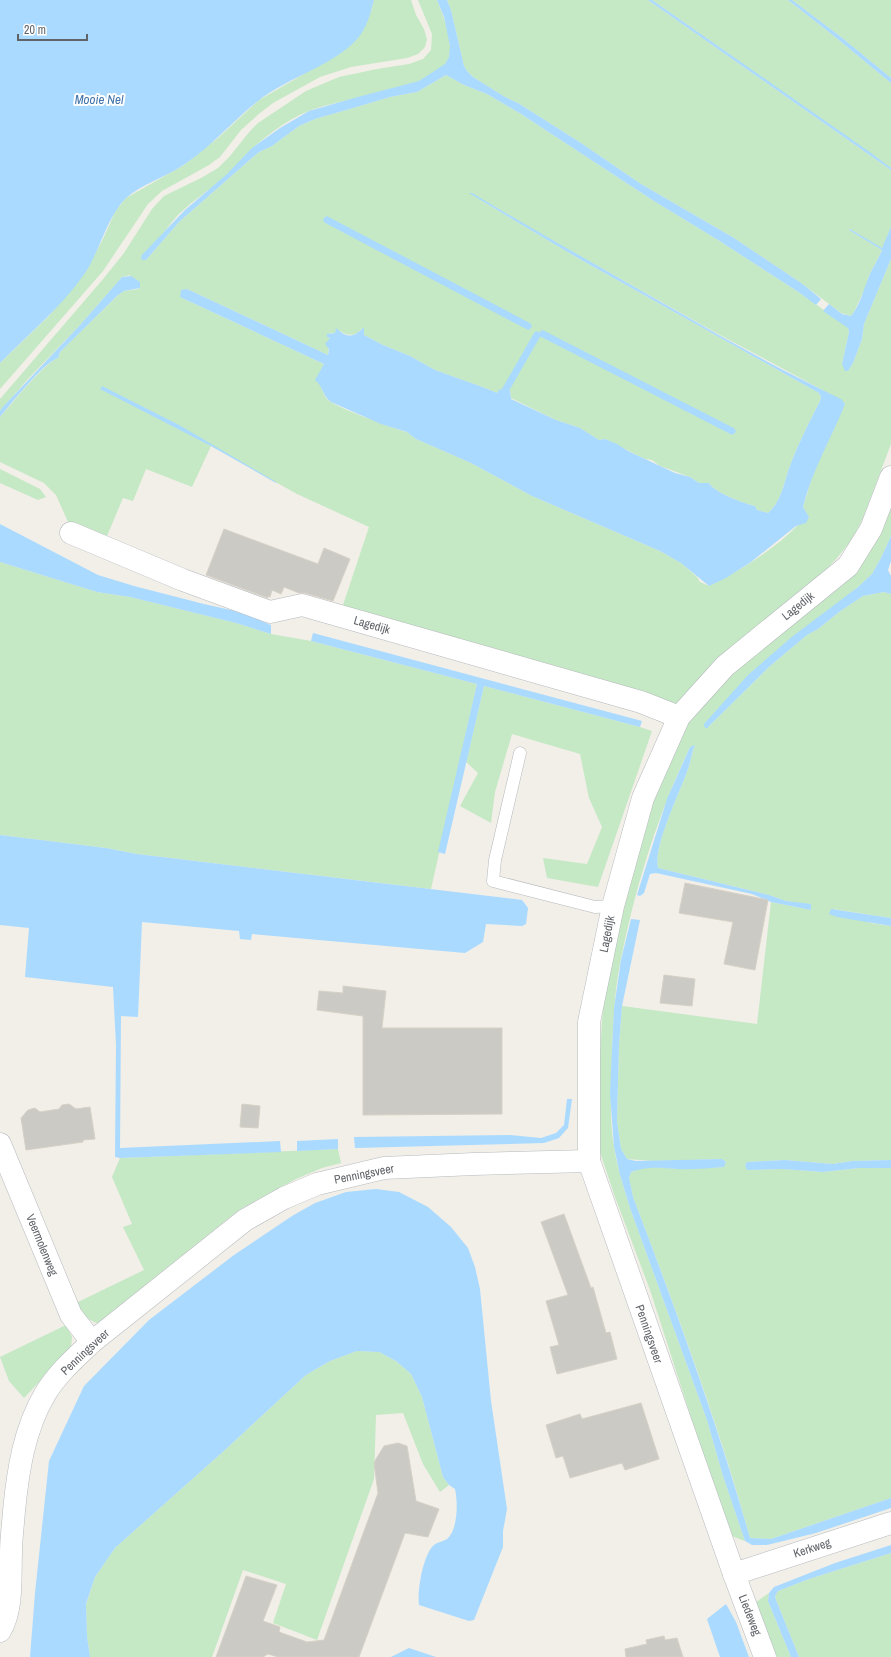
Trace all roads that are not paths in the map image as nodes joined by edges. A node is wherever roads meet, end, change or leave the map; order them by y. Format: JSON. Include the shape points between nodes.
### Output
{"nodes":[{"id":1,"x":891,"y":477,"type":"edge"},
{"id":2,"x":71,"y":533,"type":"dead end"},
{"id":3,"x":679,"y":717,"type":"junction"},
{"id":4,"x":520,"y":753,"type":"dead end"},
{"id":5,"x":613,"y":906,"type":"junction"},
{"id":6,"x":0,"y":1144,"type":"edge"},
{"id":7,"x":589,"y":1161,"type":"junction"},
{"id":8,"x":92,"y":1342,"type":"junction"},
{"id":9,"x":891,"y":1523,"type":"edge"},
{"id":10,"x":734,"y":1574,"type":"junction"},
{"id":11,"x":0,"y":1631,"type":"edge"},
{"id":12,"x":765,"y":1657,"type":"edge"}],
"edges":[{"from":1,"to":3,"type":"street","name":"Lagedijk","via":[[871,529],[848,566],[725,666]]},
{"from":2,"to":3,"type":"street","name":"Lagedijk","via":[[183,580],[270,612],[302,605],[641,702]]},
{"from":3,"to":5,"type":"street","name":"Lagedijk","via":[[643,798]]},
{"from":4,"to":5,"type":"lane","via":[[492,881],[595,907]]},
{"from":5,"to":7,"type":"street","name":"Lagedijk","via":[[589,1022]]},
{"from":6,"to":8,"type":"street","name":"Veermolenweg","via":[[71,1315]]},
{"from":7,"to":8,"type":"street","name":"Penningsveer","via":[[384,1168],[317,1184],[284,1198],[245,1220]]},
{"from":7,"to":10,"type":"street","name":"Penningsveer"},
{"from":8,"to":11,"type":"street","name":"Penningsveer","via":[[71,1361],[46,1393],[33,1418],[25,1442],[18,1474],[9,1602]]},
{"from":9,"to":10,"type":"street","name":"Kerkweg"},
{"from":10,"to":12,"type":"street","name":"Liedeweg"}]}
